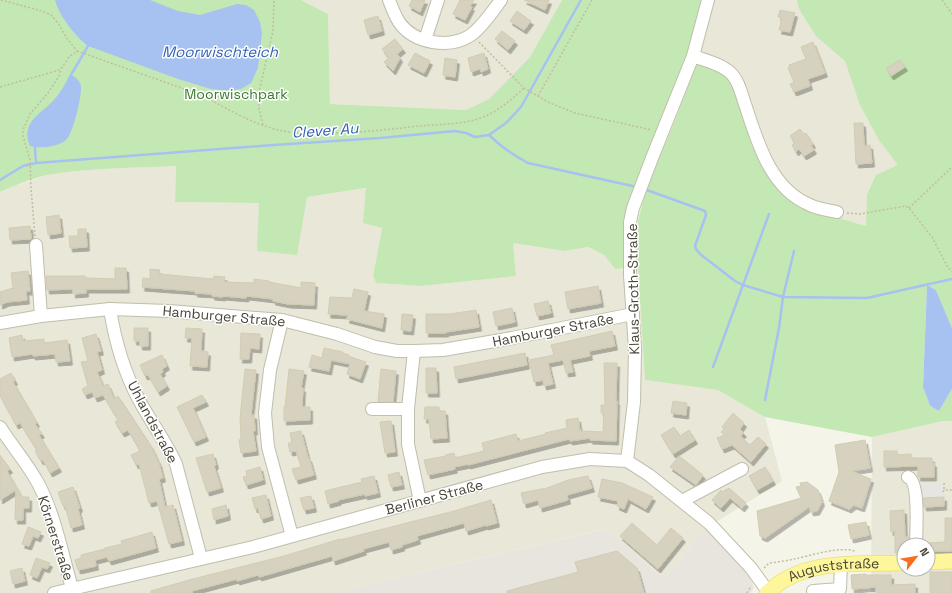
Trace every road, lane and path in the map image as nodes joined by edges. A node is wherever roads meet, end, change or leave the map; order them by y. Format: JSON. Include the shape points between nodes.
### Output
{"nodes":[{"id":1,"x":2,"y":0,"type":"edge"},
{"id":2,"x":274,"y":0,"type":"edge"},
{"id":3,"x":389,"y":0,"type":"edge"},
{"id":4,"x":438,"y":0,"type":"edge"},
{"id":5,"x":501,"y":0,"type":"edge"},
{"id":6,"x":592,"y":0,"type":"edge"},
{"id":7,"x":708,"y":0,"type":"edge"},
{"id":8,"x":942,"y":0,"type":"edge"},
{"id":9,"x":952,"y":14,"type":"edge"},
{"id":10,"x":471,"y":34,"type":"junction"},
{"id":11,"x":425,"y":40,"type":"junction"},
{"id":12,"x":78,"y":51,"type":"junction"},
{"id":13,"x":693,"y":56,"type":"junction"},
{"id":14,"x":61,"y":69,"type":"junction"},
{"id":15,"x":0,"y":87,"type":"edge"},
{"id":16,"x":524,"y":88,"type":"junction"},
{"id":17,"x":259,"y":92,"type":"junction"},
{"id":18,"x":204,"y":96,"type":"junction"},
{"id":19,"x":538,"y":96,"type":"junction"},
{"id":20,"x":263,"y":125,"type":"junction"},
{"id":21,"x":663,"y":132,"type":"junction"},
{"id":22,"x":952,"y":167,"type":"edge"},
{"id":23,"x":908,"y":208,"type":"junction"},
{"id":24,"x":837,"y":212,"type":"joint"},
{"id":25,"x":36,"y":241,"type":"joint"},
{"id":26,"x":952,"y":272,"type":"edge"},
{"id":27,"x":110,"y":310,"type":"junction"},
{"id":28,"x":633,"y":314,"type":"junction"},
{"id":29,"x":41,"y":316,"type":"junction"},
{"id":30,"x":282,"y":320,"type":"junction"},
{"id":31,"x":0,"y":323,"type":"edge"},
{"id":32,"x":414,"y":351,"type":"junction"},
{"id":33,"x":372,"y":409,"type":"dead end"},
{"id":34,"x":408,"y":409,"type":"junction"},
{"id":35,"x":0,"y":427,"type":"edge"},
{"id":36,"x":627,"y":461,"type":"junction"},
{"id":37,"x":742,"y":470,"type":"dead end"},
{"id":38,"x":908,"y":477,"type":"dead end"},
{"id":39,"x":944,"y":483,"type":"dead end"},
{"id":40,"x":952,"y":490,"type":"edge"},
{"id":41,"x":420,"y":501,"type":"junction"},
{"id":42,"x":682,"y":501,"type":"junction"},
{"id":43,"x":292,"y":536,"type":"junction"},
{"id":44,"x":916,"y":537,"type":"edge"},
{"id":45,"x":201,"y":558,"type":"junction"},
{"id":46,"x":936,"y":562,"type":"edge"},
{"id":47,"x":952,"y":562,"type":"edge"},
{"id":48,"x":896,"y":563,"type":"edge"},
{"id":49,"x":840,"y":565,"type":"junction"},
{"id":50,"x":72,"y":588,"type":"junction"},
{"id":51,"x":813,"y":591,"type":"dead end"},
{"id":52,"x":54,"y":593,"type":"edge"},
{"id":53,"x":768,"y":593,"type":"edge"}],
"edges":[{"from":1,"to":12,"type":"path","via":[[51,15]]},
{"from":2,"to":17,"type":"path","via":[[273,31]]},
{"from":3,"to":11,"type":"street","via":[[400,23],[411,34]]},
{"from":4,"to":11,"type":"street"},
{"from":5,"to":10,"type":"street"},
{"from":6,"to":19,"type":"path"},
{"from":7,"to":13,"type":"street","name":"Klaus-Groth-Straße"},
{"from":8,"to":9,"type":"path"},
{"from":10,"to":11,"type":"street","via":[[442,44]]},
{"from":10,"to":16,"type":"path"},
{"from":12,"to":14,"type":"path","via":[[69,57]]},
{"from":12,"to":18,"type":"path"},
{"from":13,"to":21,"type":"street","name":"Klaus-Groth-Straße"},
{"from":13,"to":24,"type":"street","via":[[722,67],[733,75],[769,167],[784,187],[810,206]]},
{"from":14,"to":15,"type":"path"},
{"from":14,"to":25,"type":"path","via":[[48,94],[24,125],[23,136],[30,160]]},
{"from":16,"to":19,"type":"path"},
{"from":16,"to":20,"type":"path","via":[[508,103],[487,115],[469,121],[328,134],[278,131]]},
{"from":17,"to":18,"type":"path","via":[[243,98]]},
{"from":17,"to":20,"type":"path","via":[[258,109]]},
{"from":18,"to":20,"type":"path"},
{"from":19,"to":21,"type":"path","via":[[550,104],[575,113]]},
{"from":21,"to":28,"type":"street","name":"Klaus-Groth-Straße","via":[[633,208],[630,222]]},
{"from":22,"to":23,"type":"path"},
{"from":23,"to":24,"type":"path","via":[[906,206],[860,214]]},
{"from":23,"to":26,"type":"path","via":[[932,237]]},
{"from":25,"to":29,"type":"street"},
{"from":27,"to":29,"type":"street","name":"Hamburger Straße"},
{"from":27,"to":30,"type":"street","name":"Hamburger Straße","via":[[169,311]]},
{"from":27,"to":45,"type":"street","name":"Uhlandstraße","via":[[124,368],[139,400],[176,464]]},
{"from":28,"to":32,"type":"street","name":"Hamburger Straße","via":[[451,349]]},
{"from":28,"to":36,"type":"street","name":"Klaus-Groth-Straße","via":[[634,402]]},
{"from":29,"to":31,"type":"street","name":"Hamburger Straße"},
{"from":30,"to":32,"type":"street","name":"Hamburger Straße","via":[[375,347]]},
{"from":30,"to":43,"type":"street","via":[[270,370],[264,413],[268,447]]},
{"from":32,"to":34,"type":"street"},
{"from":33,"to":34,"type":"street"},
{"from":34,"to":41,"type":"street","via":[[408,444]]},
{"from":35,"to":50,"type":"street","name":"Körnerstraße","via":[[24,460],[41,490]]},
{"from":36,"to":41,"type":"street","name":"Berliner Straße","via":[[590,459],[542,468]]},
{"from":36,"to":42,"type":"street"},
{"from":37,"to":42,"type":"street"},
{"from":38,"to":44,"type":"street","via":[[913,482],[916,493]]},
{"from":39,"to":40,"type":"path","via":[[944,491]]},
{"from":41,"to":43,"type":"street","name":"Berliner Straße"},
{"from":42,"to":53,"type":"street","via":[[709,523],[751,568]]},
{"from":43,"to":45,"type":"street","name":"Berliner Straße"},
{"from":45,"to":50,"type":"street","name":"Berliner Straße"},
{"from":46,"to":47,"type":"main road"},
{"from":48,"to":49,"type":"main road","name":"Auguststraße"},
{"from":49,"to":51,"type":"street","via":[[840,590]]},
{"from":49,"to":53,"type":"main road","name":"Auguststraße","via":[[801,571]]},
{"from":50,"to":52,"type":"street","name":"Berliner Straße"}]}
